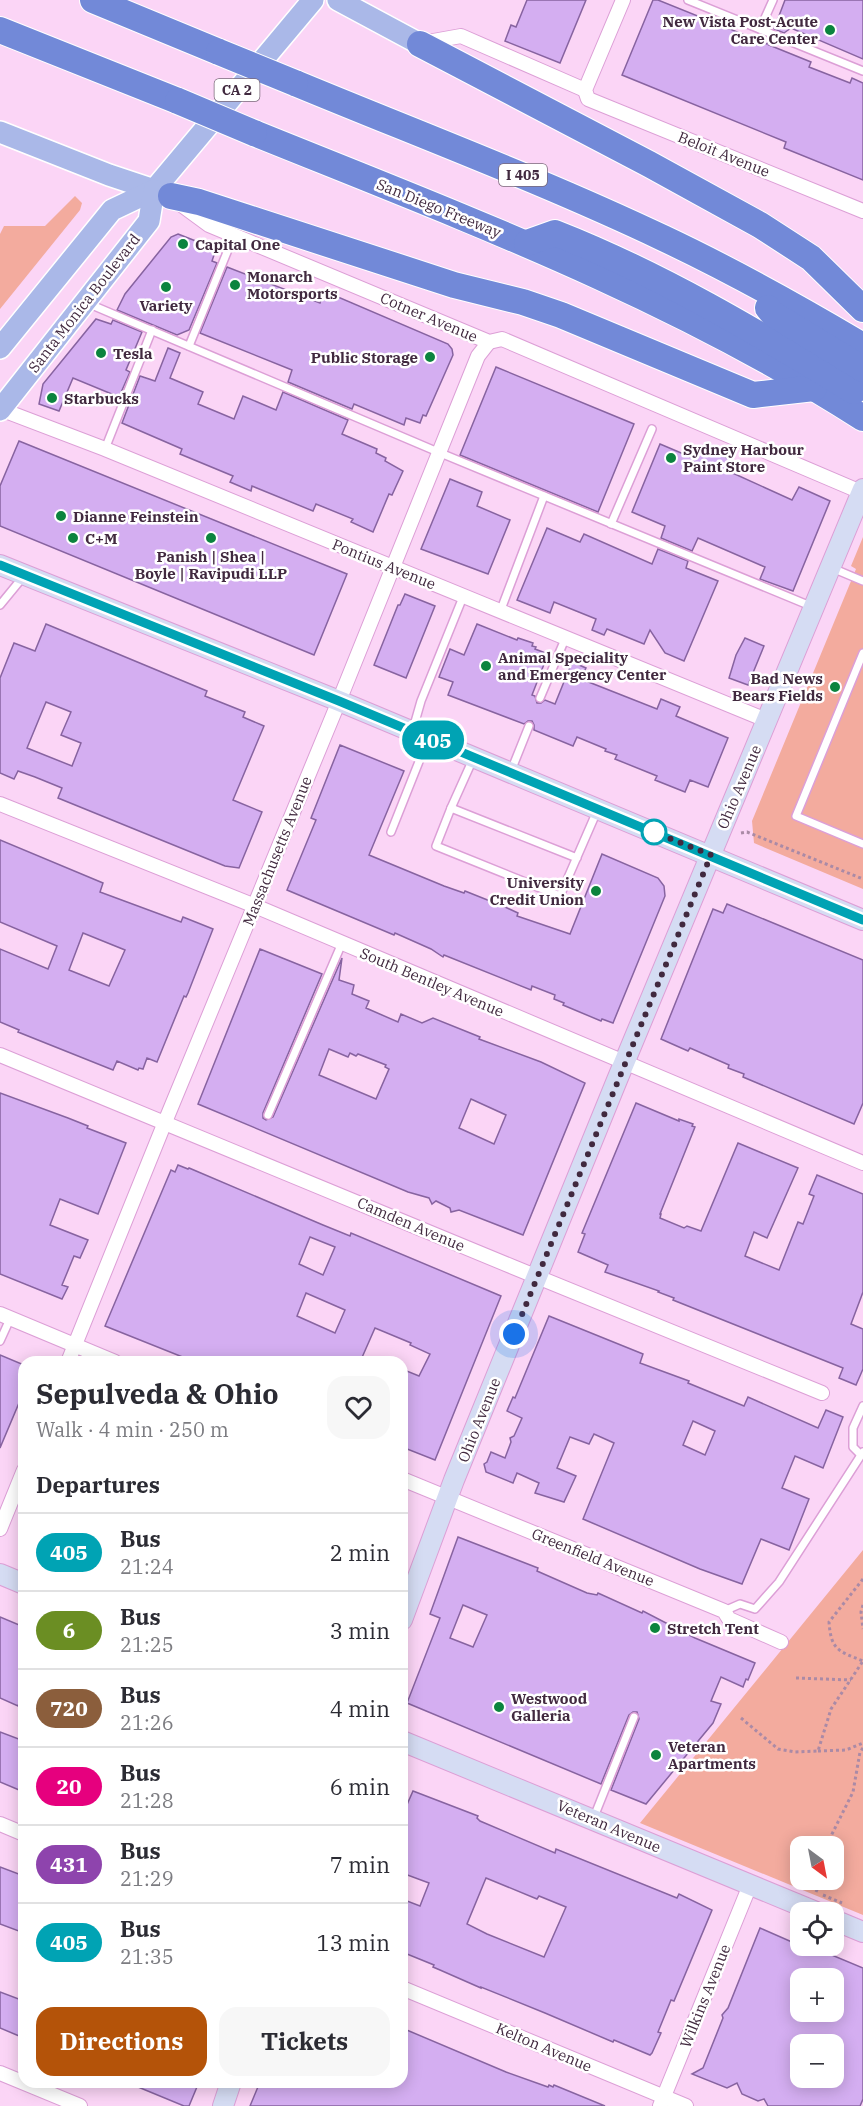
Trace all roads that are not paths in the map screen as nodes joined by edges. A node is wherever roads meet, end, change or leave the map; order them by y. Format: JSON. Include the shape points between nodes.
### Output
{"nodes":[{"id":1,"x":93,"y":0,"type":"edge"},
{"id":2,"x":313,"y":0,"type":"edge"},
{"id":3,"x":338,"y":0,"type":"edge"},
{"id":4,"x":623,"y":0,"type":"edge"},
{"id":5,"x":688,"y":0,"type":"edge"},
{"id":6,"x":773,"y":0,"type":"edge"},
{"id":7,"x":760,"y":29,"type":"junction"},
{"id":8,"x":0,"y":30,"type":"edge"},
{"id":9,"x":420,"y":44,"type":"junction"},
{"id":10,"x":863,"y":71,"type":"edge"},
{"id":11,"x":585,"y":93,"type":"junction"},
{"id":12,"x":0,"y":132,"type":"edge"},
{"id":13,"x":109,"y":175,"type":"junction"},
{"id":14,"x":163,"y":193,"type":"junction"},
{"id":15,"x":112,"y":210,"type":"junction"},
{"id":16,"x":863,"y":211,"type":"edge"},
{"id":17,"x":234,"y":235,"type":"junction"},
{"id":18,"x":527,"y":243,"type":"junction"},
{"id":19,"x":744,"y":280,"type":"junction"},
{"id":20,"x":84,"y":302,"type":"junction"},
{"id":21,"x":863,"y":309,"type":"edge"},
{"id":22,"x":152,"y":330,"type":"junction"},
{"id":23,"x":489,"y":342,"type":"junction"},
{"id":24,"x":189,"y":346,"type":"junction"},
{"id":25,"x":863,"y":346,"type":"edge"},
{"id":26,"x":0,"y":348,"type":"edge"},
{"id":27,"x":863,"y":369,"type":"edge"},
{"id":28,"x":814,"y":388,"type":"junction"},
{"id":29,"x":863,"y":397,"type":"edge"},
{"id":30,"x":0,"y":410,"type":"edge"},
{"id":31,"x":863,"y":418,"type":"edge"},
{"id":32,"x":652,"y":429,"type":"dead end"},
{"id":33,"x":105,"y":449,"type":"junction"},
{"id":34,"x":438,"y":452,"type":"junction"},
{"id":35,"x":862,"y":490,"type":"edge"},
{"id":36,"x":544,"y":496,"type":"junction"},
{"id":37,"x":611,"y":524,"type":"junction"},
{"id":38,"x":0,"y":565,"type":"edge"},
{"id":39,"x":392,"y":567,"type":"junction"},
{"id":40,"x":830,"y":567,"type":"junction"},
{"id":41,"x":24,"y":575,"type":"junction"},
{"id":42,"x":863,"y":581,"type":"edge"},
{"id":43,"x":463,"y":597,"type":"junction"},
{"id":44,"x":0,"y":605,"type":"edge"},
{"id":45,"x":813,"y":607,"type":"junction"},
{"id":46,"x":500,"y":612,"type":"junction"},
{"id":47,"x":566,"y":639,"type":"junction"},
{"id":48,"x":863,"y":653,"type":"edge"},
{"id":49,"x":540,"y":698,"type":"dead end"},
{"id":50,"x":339,"y":701,"type":"junction"},
{"id":51,"x":766,"y":720,"type":"junction"},
{"id":52,"x":529,"y":726,"type":"dead end"},
{"id":53,"x":420,"y":735,"type":"junction"},
{"id":54,"x":474,"y":757,"type":"junction"},
{"id":55,"x":511,"y":772,"type":"junction"},
{"id":56,"x":0,"y":804,"type":"edge"},
{"id":57,"x":451,"y":808,"type":"junction"},
{"id":58,"x":598,"y":808,"type":"junction"},
{"id":59,"x":391,"y":832,"type":"dead end"},
{"id":60,"x":863,"y":844,"type":"edge"},
{"id":61,"x":711,"y":855,"type":"junction"},
{"id":62,"x":577,"y":858,"type":"junction"},
{"id":63,"x":255,"y":906,"type":"junction"},
{"id":64,"x":863,"y":920,"type":"edge"},
{"id":65,"x":342,"y":943,"type":"junction"},
{"id":66,"x":0,"y":1055,"type":"edge"},
{"id":67,"x":624,"y":1064,"type":"junction"},
{"id":68,"x":268,"y":1114,"type":"dead end"},
{"id":69,"x":165,"y":1122,"type":"junction"},
{"id":70,"x":863,"y":1163,"type":"edge"},
{"id":71,"x":538,"y":1277,"type":"junction"},
{"id":72,"x":5,"y":1317,"type":"edge"},
{"id":73,"x":0,"y":1341,"type":"edge"},
{"id":74,"x":75,"y":1346,"type":"junction"},
{"id":75,"x":71,"y":1356,"type":"edge"},
{"id":76,"x":100,"y":1356,"type":"edge"},
{"id":77,"x":822,"y":1392,"type":"dead end"},
{"id":78,"x":863,"y":1406,"type":"edge"},
{"id":79,"x":862,"y":1453,"type":"edge"},
{"id":80,"x":408,"y":1481,"type":"edge"},
{"id":81,"x":18,"y":1485,"type":"edge"},
{"id":82,"x":447,"y":1497,"type":"junction"},
{"id":83,"x":0,"y":1529,"type":"edge"},
{"id":84,"x":0,"y":1574,"type":"edge"},
{"id":85,"x":18,"y":1582,"type":"edge"},
{"id":86,"x":408,"y":1604,"type":"edge"},
{"id":87,"x":723,"y":1611,"type":"junction"},
{"id":88,"x":781,"y":1642,"type":"dead end"},
{"id":89,"x":634,"y":1717,"type":"dead end"},
{"id":90,"x":408,"y":1743,"type":"edge"},
{"id":91,"x":593,"y":1820,"type":"junction"},
{"id":92,"x":0,"y":1824,"type":"edge"},
{"id":93,"x":18,"y":1832,"type":"edge"},
{"id":94,"x":750,"y":1885,"type":"junction"},
{"id":95,"x":792,"y":1902,"type":"edge"},
{"id":96,"x":844,"y":1924,"type":"edge"},
{"id":97,"x":863,"y":1932,"type":"edge"},
{"id":98,"x":408,"y":1991,"type":"edge"},
{"id":99,"x":0,"y":2073,"type":"edge"},
{"id":100,"x":18,"y":2080,"type":"edge"},
{"id":101,"x":36,"y":2088,"type":"edge"},
{"id":102,"x":229,"y":2088,"type":"edge"},
{"id":103,"x":662,"y":2101,"type":"edge"},
{"id":104,"x":80,"y":2106,"type":"edge"},
{"id":105,"x":223,"y":2106,"type":"edge"},
{"id":106,"x":686,"y":2106,"type":"edge"}],
"edges":[{"from":1,"to":19,"type":"highway","number":"I 405","bridge":true,"via":[[576,198]]},
{"from":2,"to":14,"type":"main road","number":"CA 2"},
{"from":3,"to":9,"type":"main road"},
{"from":4,"to":11,"type":"street"},
{"from":5,"to":7,"type":"lane"},
{"from":6,"to":7,"type":"lane"},
{"from":7,"to":10,"type":"lane"},
{"from":8,"to":18,"type":"highway","name":"San Diego Freeway","bridge":true},
{"from":9,"to":11,"type":"street","name":"Beloit Avenue","via":[[461,36]]},
{"from":9,"to":21,"type":"highway","via":[[760,225],[811,258]]},
{"from":11,"to":16,"type":"street","name":"Beloit Avenue","via":[[588,99]]},
{"from":12,"to":13,"type":"main road","name":"Cotner Avenue"},
{"from":13,"to":14,"type":"main road","name":"Cotner Avenue"},
{"from":13,"to":15,"type":"main road"},
{"from":14,"to":15,"type":"main road"},
{"from":14,"to":17,"type":"street","name":"Cotner Avenue","via":[[209,225]]},
{"from":14,"to":20,"type":"main road","name":"Santa Monica Boulevard","via":[[149,220]]},
{"from":14,"to":28,"type":"highway","via":[[454,285],[523,302],[753,395]]},
{"from":15,"to":26,"type":"main road"},
{"from":17,"to":23,"type":"street","name":"Cotner Avenue"},
{"from":17,"to":24,"type":"lane"},
{"from":18,"to":28,"type":"highway","name":"San Diego Freeway","via":[[700,324]]},
{"from":18,"to":29,"type":"highway","via":[[555,233],[592,247],[790,352]]},
{"from":19,"to":25,"type":"highway","number":"I 405"},
{"from":19,"to":27,"type":"highway","via":[[772,314]]},
{"from":20,"to":22,"type":"lane"},
{"from":20,"to":30,"type":"main road","name":"Santa Monica Boulevard"},
{"from":22,"to":24,"type":"lane"},
{"from":22,"to":33,"type":"lane"},
{"from":23,"to":34,"type":"street","name":"Massachusetts Avenue","via":[[478,356]]},
{"from":23,"to":35,"type":"street","name":"Cotner Avenue","via":[[502,339]]},
{"from":24,"to":34,"type":"lane"},
{"from":28,"to":31,"type":"highway","name":"San Diego Freeway"},
{"from":30,"to":33,"type":"street","name":"Pontius Avenue"},
{"from":32,"to":37,"type":"lane"},
{"from":33,"to":39,"type":"street","name":"Pontius Avenue"},
{"from":34,"to":36,"type":"lane"},
{"from":34,"to":39,"type":"street","name":"Massachusetts Avenue"},
{"from":35,"to":40,"type":"street","name":"Ohio Avenue"},
{"from":36,"to":37,"type":"lane"},
{"from":36,"to":46,"type":"lane"},
{"from":37,"to":45,"type":"lane"},
{"from":38,"to":41,"type":"street"},
{"from":39,"to":43,"type":"street","name":"Pontius Avenue"},
{"from":39,"to":50,"type":"street","name":"Massachusetts Avenue"},
{"from":40,"to":42,"type":"lane"},
{"from":40,"to":45,"type":"street","name":"Ohio Avenue"},
{"from":41,"to":44,"type":"lane"},
{"from":41,"to":50,"type":"street"},
{"from":43,"to":46,"type":"street","name":"Pontius Avenue"},
{"from":43,"to":53,"type":"lane","via":[[421,701]]},
{"from":45,"to":51,"type":"street","name":"Ohio Avenue"},
{"from":46,"to":47,"type":"street","name":"Pontius Avenue"},
{"from":47,"to":49,"type":"lane"},
{"from":47,"to":51,"type":"street","name":"Pontius Avenue"},
{"from":48,"to":60,"type":"lane","via":[[796,816]]},
{"from":50,"to":53,"type":"street"},
{"from":50,"to":63,"type":"street","name":"Massachusetts Avenue"},
{"from":51,"to":61,"type":"street","name":"Ohio Avenue"},
{"from":52,"to":55,"type":"lane"},
{"from":53,"to":54,"type":"street"},
{"from":53,"to":59,"type":"lane"},
{"from":54,"to":55,"type":"street"},
{"from":54,"to":57,"type":"lane"},
{"from":55,"to":58,"type":"street"},
{"from":56,"to":63,"type":"street","name":"South Bentley Avenue"},
{"from":57,"to":62,"type":"lane"},
{"from":57,"to":62,"type":"lane","via":[[436,846],[560,896]]},
{"from":58,"to":61,"type":"street"},
{"from":58,"to":62,"type":"lane"},
{"from":61,"to":64,"type":"street"},
{"from":61,"to":67,"type":"street","name":"Ohio Avenue"},
{"from":63,"to":65,"type":"street","name":"South Bentley Avenue"},
{"from":63,"to":69,"type":"street","name":"Massachusetts Avenue"},
{"from":65,"to":67,"type":"street","name":"South Bentley Avenue"},
{"from":65,"to":68,"type":"lane"},
{"from":66,"to":69,"type":"street","name":"Camden Avenue"},
{"from":67,"to":70,"type":"street","name":"South Bentley Avenue"},
{"from":67,"to":71,"type":"street","name":"Ohio Avenue"},
{"from":69,"to":71,"type":"street","name":"Camden Avenue"},
{"from":69,"to":74,"type":"street","name":"Massachusetts Avenue"},
{"from":71,"to":77,"type":"street","name":"Camden Avenue"},
{"from":71,"to":82,"type":"street","name":"Ohio Avenue"},
{"from":72,"to":73,"type":"lane"},
{"from":72,"to":74,"type":"street"},
{"from":74,"to":75,"type":"street","name":"Massachusetts Avenue"},
{"from":74,"to":76,"type":"street"},
{"from":78,"to":79,"type":"lane","via":[[853,1428],[853,1447]]},
{"from":79,"to":87,"type":"lane","via":[[779,1582],[755,1609],[740,1604]]},
{"from":80,"to":82,"type":"street","name":"Greenfield Avenue"},
{"from":81,"to":83,"type":"street"},
{"from":82,"to":86,"type":"street","name":"Ohio Avenue"},
{"from":82,"to":87,"type":"street","name":"Greenfield Avenue"},
{"from":84,"to":85,"type":"street"},
{"from":87,"to":88,"type":"street","name":"Greenfield Avenue","via":[[729,1619]]},
{"from":89,"to":91,"type":"lane"},
{"from":90,"to":91,"type":"street","name":"Veteran Avenue"},
{"from":91,"to":94,"type":"street","name":"Veteran Avenue"},
{"from":92,"to":93,"type":"street"},
{"from":94,"to":95,"type":"street","name":"Veteran Avenue"},
{"from":94,"to":103,"type":"street","name":"Wilkins Avenue"},
{"from":96,"to":97,"type":"street"},
{"from":98,"to":103,"type":"street","name":"Kelton Avenue"},
{"from":99,"to":100,"type":"street"},
{"from":101,"to":104,"type":"street"},
{"from":102,"to":105,"type":"street"},
{"from":103,"to":106,"type":"street","name":"Kelton Avenue"}]}
